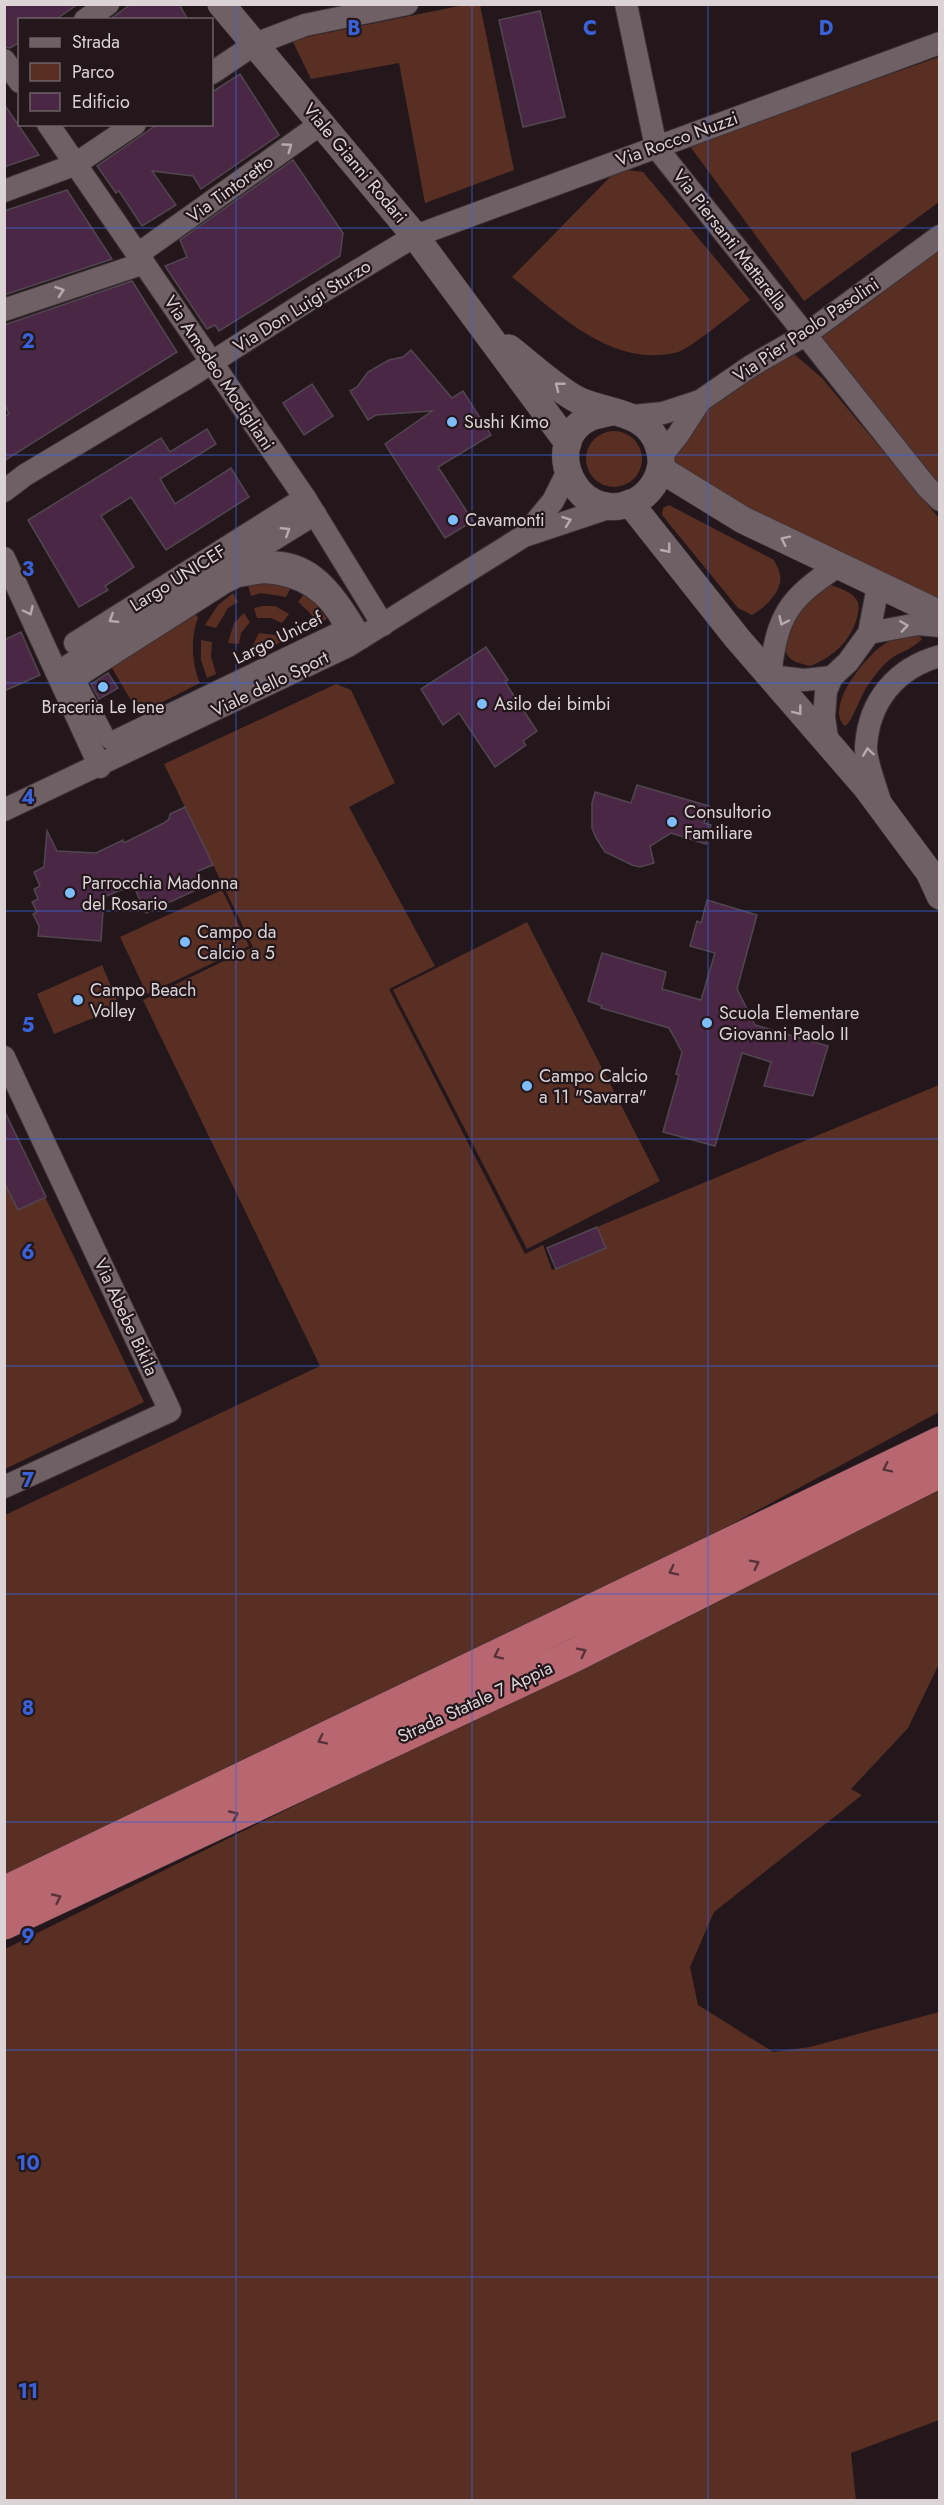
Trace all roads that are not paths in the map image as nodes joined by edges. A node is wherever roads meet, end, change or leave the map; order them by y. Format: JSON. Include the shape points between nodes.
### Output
{"nodes":[{"id":1,"x":108,"y":4,"type":"edge"},
{"id":2,"x":221,"y":4,"type":"edge"},
{"id":3,"x":407,"y":4,"type":"edge"},
{"id":4,"x":626,"y":4,"type":"edge"},
{"id":5,"x":88,"y":18,"type":"edge"},
{"id":6,"x":939,"y":43,"type":"edge"},
{"id":7,"x":255,"y":44,"type":"junction"},
{"id":8,"x":213,"y":72,"type":"edge"},
{"id":9,"x":322,"y":123,"type":"junction"},
{"id":10,"x":49,"y":126,"type":"edge"},
{"id":11,"x":132,"y":126,"type":"edge"},
{"id":12,"x":656,"y":147,"type":"junction"},
{"id":13,"x":74,"y":165,"type":"junction"},
{"id":14,"x":4,"y":191,"type":"edge"},
{"id":15,"x":415,"y":236,"type":"junction"},
{"id":16,"x":939,"y":236,"type":"edge"},
{"id":17,"x":141,"y":259,"type":"junction"},
{"id":18,"x":4,"y":310,"type":"edge"},
{"id":19,"x":482,"y":327,"type":"junction"},
{"id":20,"x":805,"y":335,"type":"junction"},
{"id":21,"x":212,"y":363,"type":"junction"},
{"id":22,"x":700,"y":401,"type":"junction"},
{"id":23,"x":622,"y":414,"type":"junction"},
{"id":24,"x":568,"y":443,"type":"junction"},
{"id":25,"x":661,"y":462,"type":"junction"},
{"id":26,"x":567,"y":472,"type":"junction"},
{"id":27,"x":4,"y":490,"type":"edge"},
{"id":28,"x":939,"y":500,"type":"edge"},
{"id":29,"x":621,"y":505,"type":"junction"},
{"id":30,"x":310,"y":506,"type":"junction"},
{"id":31,"x":524,"y":536,"type":"junction"},
{"id":32,"x":4,"y":558,"type":"edge"},
{"id":33,"x":838,"y":566,"type":"junction"},
{"id":34,"x":219,"y":573,"type":"junction"},
{"id":35,"x":879,"y":586,"type":"junction"},
{"id":36,"x":939,"y":614,"type":"edge"},
{"id":37,"x":383,"y":625,"type":"junction"},
{"id":38,"x":939,"y":626,"type":"edge"},
{"id":39,"x":869,"y":633,"type":"junction"},
{"id":40,"x":361,"y":638,"type":"junction"},
{"id":41,"x":939,"y":656,"type":"edge"},
{"id":42,"x":55,"y":665,"type":"junction"},
{"id":43,"x":770,"y":676,"type":"junction"},
{"id":44,"x":831,"y":677,"type":"junction"},
{"id":45,"x":206,"y":694,"type":"joint"},
{"id":46,"x":828,"y":745,"type":"junction"},
{"id":47,"x":99,"y":766,"type":"junction"},
{"id":48,"x":882,"y":809,"type":"junction"},
{"id":49,"x":4,"y":810,"type":"edge"},
{"id":50,"x":939,"y":896,"type":"edge"},
{"id":51,"x":4,"y":1057,"type":"edge"},
{"id":52,"x":939,"y":1443,"type":"edge"},
{"id":53,"x":931,"y":1476,"type":"edge"},
{"id":54,"x":4,"y":1487,"type":"edge"},
{"id":55,"x":4,"y":1893,"type":"edge"},
{"id":56,"x":4,"y":1923,"type":"edge"}],
"edges":[{"from":1,"to":5,"type":"street"},
{"from":2,"to":7,"type":"street","name":"Viale Gianni Rodari"},
{"from":3,"to":7,"type":"street","via":[[306,25]]},
{"from":4,"to":12,"type":"street","name":"Via Piersanti Mattarella"},
{"from":6,"to":12,"type":"street","name":"Via Rocco Nuzzi"},
{"from":7,"to":8,"type":"street"},
{"from":7,"to":9,"type":"street","name":"Viale Gianni Rodari"},
{"from":9,"to":15,"type":"street","name":"Viale Gianni Rodari"},
{"from":17,"to":9,"type":"street","name":"Via Tintoretto","one_way":true},
{"from":10,"to":13,"type":"street","name":"Via Amedeo Modigliani"},
{"from":11,"to":13,"type":"street"},
{"from":12,"to":15,"type":"street","name":"Via Rocco Nuzzi"},
{"from":12,"to":20,"type":"street","name":"Via Piersanti Mattarella"},
{"from":13,"to":14,"type":"street"},
{"from":13,"to":17,"type":"street","name":"Via Amedeo Modigliani"},
{"from":15,"to":19,"type":"street","name":"Viale Gianni Rodari"},
{"from":15,"to":21,"type":"street","name":"Via Don Luigi Sturzo"},
{"from":16,"to":20,"type":"street","name":"Via Pier Paolo Pasolini"},
{"from":18,"to":17,"type":"street","name":"Via Tintoretto","one_way":true},
{"from":17,"to":21,"type":"street","name":"Via Amedeo Modigliani"},
{"from":23,"to":19,"type":"street","name":"Viale Gianni Rodari","one_way":true,"via":[[577,400]]},
{"from":19,"to":24,"type":"street","name":"Viale Gianni Rodari"},
{"from":20,"to":22,"type":"street","name":"Via Pier Paolo Pasolini"},
{"from":20,"to":28,"type":"street","name":"Via Piersanti Mattarella"},
{"from":21,"to":27,"type":"street","name":"Via Don Luigi Sturzo"},
{"from":21,"to":30,"type":"street","name":"Via Amedeo Modigliani"},
{"from":22,"to":23,"type":"street","name":"Via Pier Paolo Pasolini","via":[[663,413]]},
{"from":22,"to":25,"type":"street","name":"Via Pier Paolo Pasolini"},
{"from":23,"to":24,"type":"street","via":[[588,419]]},
{"from":23,"to":25,"type":"street","via":[[650,429],[657,440]]},
{"from":24,"to":26,"type":"street"},
{"from":25,"to":29,"type":"street","via":[[654,485],[645,494]]},
{"from":33,"to":25,"type":"street","one_way":true,"via":[[743,519]]},
{"from":26,"to":29,"type":"street","via":[[576,489],[591,501]]},
{"from":26,"to":31,"type":"street","name":"Viale dello Sport","via":[[553,501]]},
{"from":31,"to":29,"type":"street","name":"Viale dello Sport","one_way":true},
{"from":29,"to":43,"type":"street","one_way":true},
{"from":34,"to":30,"type":"street","name":"Largo UNICEF","one_way":true},
{"from":30,"to":37,"type":"street","name":"Via Amedeo Modigliani"},
{"from":30,"to":42,"type":"street","name":"Largo UNICEF","one_way":true},
{"from":31,"to":37,"type":"street","name":"Viale dello Sport"},
{"from":32,"to":42,"type":"street","one_way":true},
{"from":33,"to":35,"type":"street"},
{"from":33,"to":43,"type":"street","one_way":true,"via":[[801,593],[787,612],[774,640]]},
{"from":34,"to":40,"type":"street","name":"Largo UNICEF","via":[[270,561],[292,564],[313,575],[328,591]]},
{"from":34,"to":42,"type":"street","name":"Largo UNICEF"},
{"from":35,"to":36,"type":"street"},
{"from":35,"to":39,"type":"street"},
{"from":37,"to":40,"type":"street","name":"Viale dello Sport"},
{"from":39,"to":38,"type":"street","one_way":true,"via":[[918,624]]},
{"from":39,"to":44,"type":"street","via":[[848,662]]},
{"from":40,"to":47,"type":"street","name":"Viale dello Sport"},
{"from":48,"to":41,"type":"street","one_way":true,"via":[[866,748],[873,708],[893,681]]},
{"from":42,"to":47,"type":"street"},
{"from":43,"to":44,"type":"street","via":[[804,680]]},
{"from":43,"to":46,"type":"street","one_way":true},
{"from":44,"to":46,"type":"street","via":[[824,717]]},
{"from":45,"to":45,"type":"street","name":"Largo Unicef","via":[[343,628],[338,616],[322,596],[301,582],[276,575],[250,576],[226,585],[77,680],[109,741]]},
{"from":46,"to":48,"type":"street"},
{"from":47,"to":49,"type":"street","name":"Viale dello Sport"},
{"from":48,"to":50,"type":"street","via":[[929,872]]},
{"from":51,"to":54,"type":"street","name":"Via Abebe Bikila","via":[[170,1411]]},
{"from":52,"to":55,"type":"highway","name":"Strada Statale 7 Appia","one_way":true},
{"from":56,"to":53,"type":"highway","name":"Strada Statale 7 Appia","one_way":true,"via":[[575,1655]]}]}
